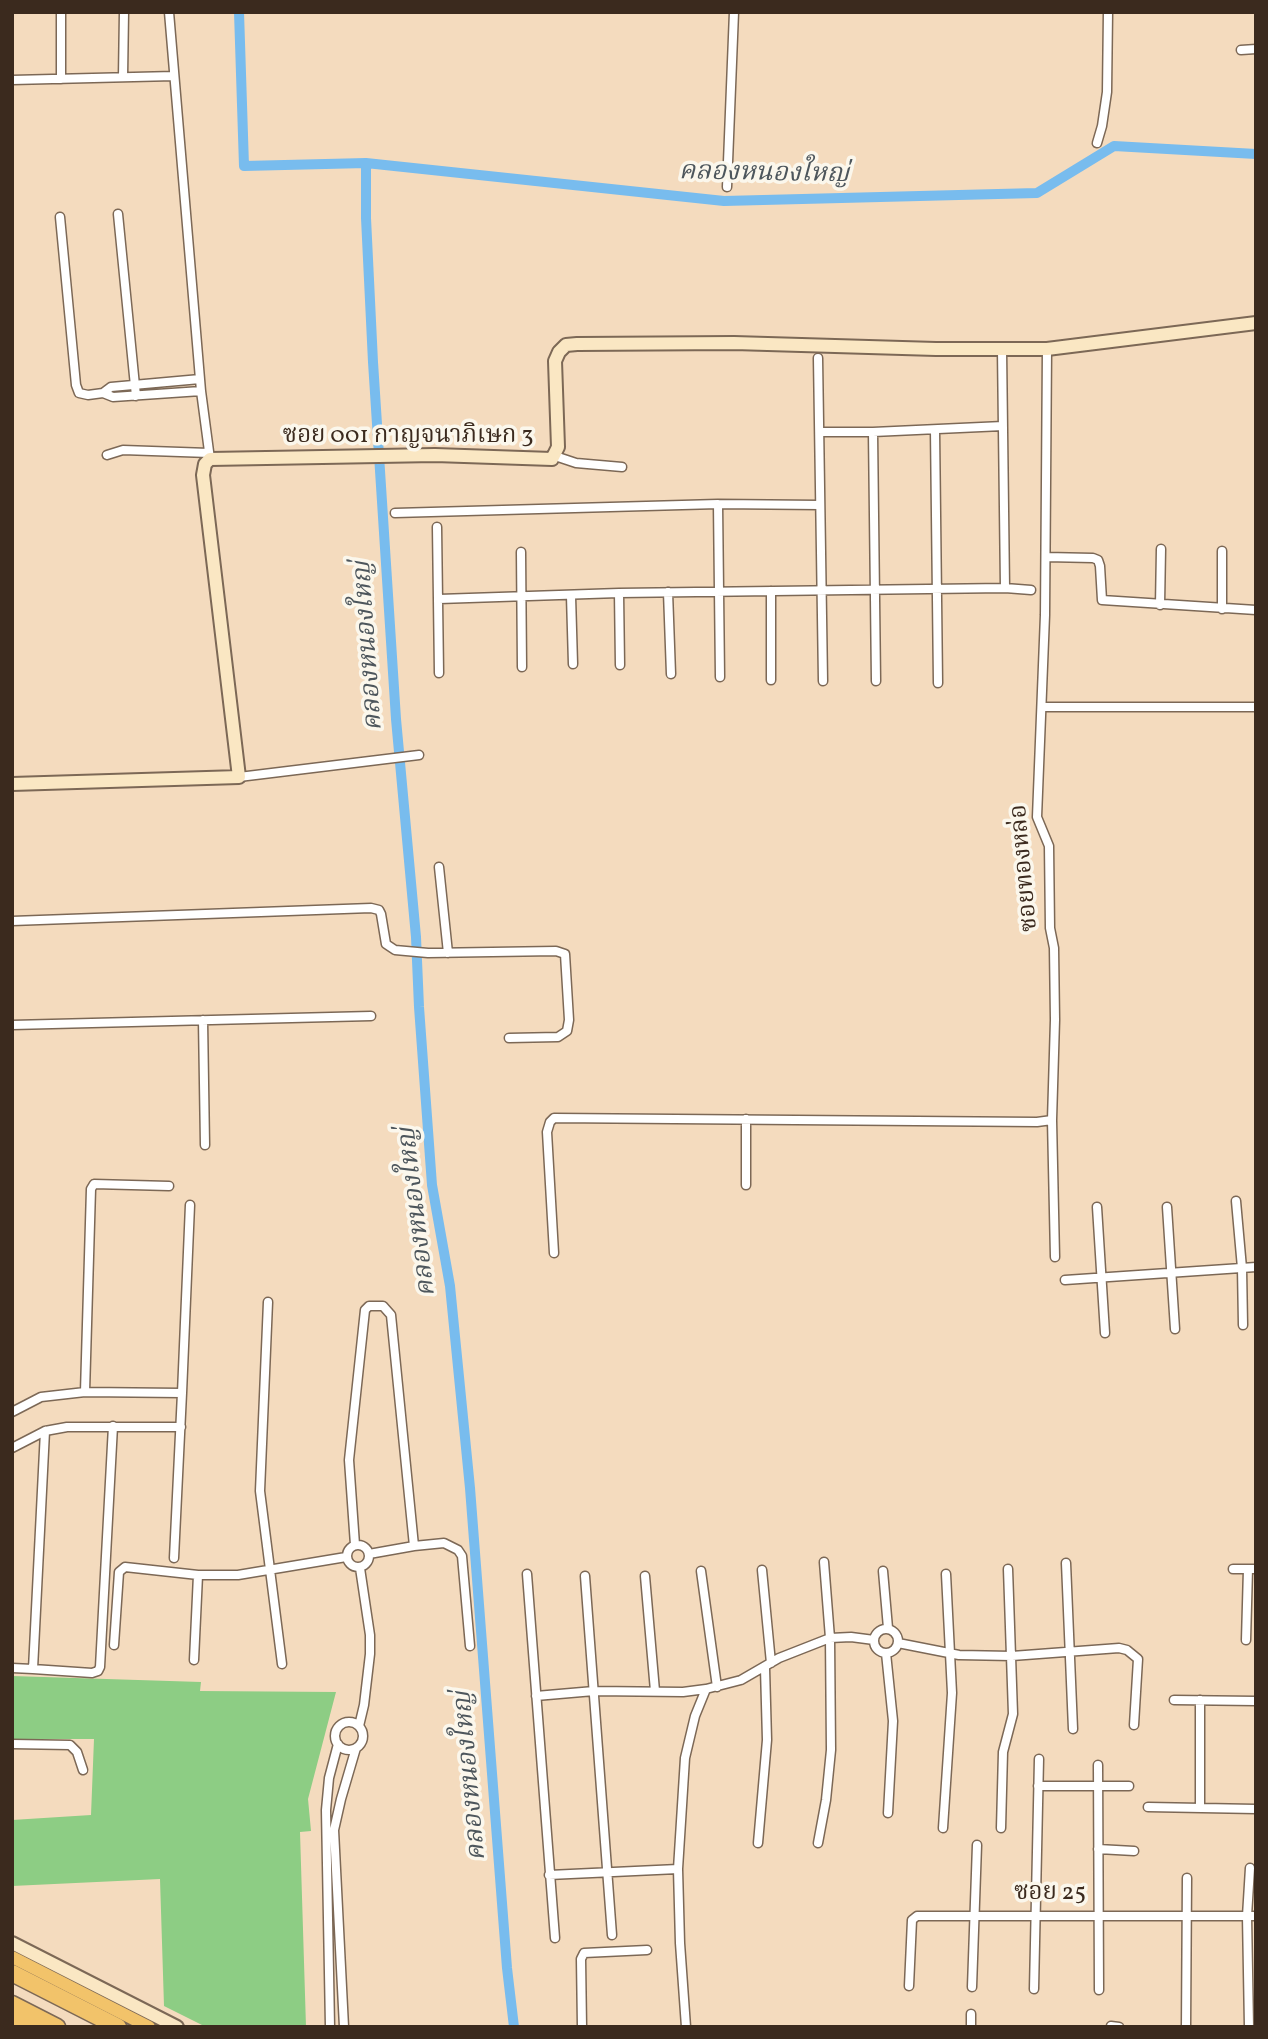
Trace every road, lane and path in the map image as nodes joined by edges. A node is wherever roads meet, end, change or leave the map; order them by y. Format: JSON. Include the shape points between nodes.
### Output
{"nodes":[{"id":1,"x":61,"y":12,"type":"edge"},
{"id":2,"x":124,"y":12,"type":"edge"},
{"id":3,"x":169,"y":12,"type":"edge"},
{"id":4,"x":734,"y":12,"type":"edge"},
{"id":5,"x":1108,"y":12,"type":"edge"},
{"id":6,"x":1256,"y":49,"type":"edge"},
{"id":7,"x":1241,"y":50,"type":"dead end"},
{"id":8,"x":174,"y":76,"type":"junction"},
{"id":9,"x":123,"y":78,"type":"junction"},
{"id":10,"x":61,"y":79,"type":"junction"},
{"id":11,"x":12,"y":80,"type":"edge"},
{"id":12,"x":1097,"y":143,"type":"dead end"},
{"id":13,"x":727,"y":187,"type":"dead end"},
{"id":14,"x":118,"y":215,"type":"dead end"},
{"id":15,"x":60,"y":217,"type":"dead end"},
{"id":16,"x":1256,"y":323,"type":"edge"},
{"id":17,"x":1047,"y":349,"type":"junction"},
{"id":18,"x":1002,"y":350,"type":"junction"},
{"id":19,"x":818,"y":358,"type":"dead end"},
{"id":20,"x":200,"y":379,"type":"junction"},
{"id":21,"x":135,"y":385,"type":"junction"},
{"id":22,"x":201,"y":391,"type":"junction"},
{"id":23,"x":103,"y":393,"type":"junction"},
{"id":24,"x":136,"y":396,"type":"junction"},
{"id":25,"x":1003,"y":426,"type":"junction"},
{"id":26,"x":935,"y":430,"type":"junction"},
{"id":27,"x":821,"y":432,"type":"junction"},
{"id":28,"x":873,"y":432,"type":"junction"},
{"id":29,"x":107,"y":455,"type":"dead end"},
{"id":30,"x":210,"y":456,"type":"junction"},
{"id":31,"x":555,"y":456,"type":"junction"},
{"id":32,"x":622,"y":467,"type":"dead end"},
{"id":33,"x":718,"y":504,"type":"junction"},
{"id":34,"x":820,"y":505,"type":"junction"},
{"id":35,"x":395,"y":513,"type":"dead end"},
{"id":36,"x":437,"y":527,"type":"dead end"},
{"id":37,"x":1161,"y":549,"type":"dead end"},
{"id":38,"x":1222,"y":551,"type":"dead end"},
{"id":39,"x":521,"y":552,"type":"dead end"},
{"id":40,"x":1046,"y":557,"type":"junction"},
{"id":41,"x":1005,"y":588,"type":"junction"},
{"id":42,"x":937,"y":589,"type":"junction"},
{"id":43,"x":821,"y":590,"type":"junction"},
{"id":44,"x":875,"y":590,"type":"junction"},
{"id":45,"x":1031,"y":590,"type":"dead end"},
{"id":46,"x":771,"y":591,"type":"junction"},
{"id":47,"x":668,"y":592,"type":"junction"},
{"id":48,"x":720,"y":592,"type":"junction"},
{"id":49,"x":619,"y":593,"type":"junction"},
{"id":50,"x":571,"y":596,"type":"junction"},
{"id":51,"x":523,"y":597,"type":"junction"},
{"id":52,"x":439,"y":599,"type":"junction"},
{"id":53,"x":1160,"y":605,"type":"junction"},
{"id":54,"x":1222,"y":609,"type":"junction"},
{"id":55,"x":1256,"y":610,"type":"edge"},
{"id":56,"x":573,"y":664,"type":"dead end"},
{"id":57,"x":620,"y":665,"type":"dead end"},
{"id":58,"x":522,"y":667,"type":"dead end"},
{"id":59,"x":439,"y":673,"type":"dead end"},
{"id":60,"x":671,"y":674,"type":"dead end"},
{"id":61,"x":720,"y":677,"type":"dead end"},
{"id":62,"x":771,"y":680,"type":"dead end"},
{"id":63,"x":823,"y":681,"type":"dead end"},
{"id":64,"x":876,"y":681,"type":"dead end"},
{"id":65,"x":938,"y":682,"type":"dead end"},
{"id":66,"x":1043,"y":707,"type":"junction"},
{"id":67,"x":1256,"y":707,"type":"edge"},
{"id":68,"x":419,"y":755,"type":"dead end"},
{"id":69,"x":239,"y":777,"type":"junction"},
{"id":70,"x":12,"y":784,"type":"edge"},
{"id":71,"x":439,"y":867,"type":"dead end"},
{"id":72,"x":12,"y":921,"type":"edge"},
{"id":73,"x":448,"y":953,"type":"junction"},
{"id":74,"x":371,"y":1016,"type":"dead end"},
{"id":75,"x":203,"y":1020,"type":"junction"},
{"id":76,"x":12,"y":1025,"type":"edge"},
{"id":77,"x":509,"y":1038,"type":"dead end"},
{"id":78,"x":746,"y":1119,"type":"junction"},
{"id":79,"x":1052,"y":1120,"type":"junction"},
{"id":80,"x":205,"y":1145,"type":"dead end"},
{"id":81,"x":746,"y":1185,"type":"dead end"},
{"id":82,"x":169,"y":1186,"type":"dead end"},
{"id":83,"x":1236,"y":1201,"type":"dead end"},
{"id":84,"x":190,"y":1205,"type":"dead end"},
{"id":85,"x":1097,"y":1207,"type":"dead end"},
{"id":86,"x":1167,"y":1207,"type":"dead end"},
{"id":87,"x":554,"y":1253,"type":"dead end"},
{"id":88,"x":1055,"y":1257,"type":"dead end"},
{"id":89,"x":1256,"y":1267,"type":"edge"},
{"id":90,"x":1242,"y":1268,"type":"junction"},
{"id":91,"x":1171,"y":1272,"type":"junction"},
{"id":92,"x":1101,"y":1277,"type":"junction"},
{"id":93,"x":1065,"y":1280,"type":"dead end"},
{"id":94,"x":268,"y":1302,"type":"dead end"},
{"id":95,"x":1242,"y":1325,"type":"dead end"},
{"id":96,"x":1175,"y":1329,"type":"dead end"},
{"id":97,"x":1105,"y":1333,"type":"dead end"},
{"id":98,"x":85,"y":1392,"type":"junction"},
{"id":99,"x":182,"y":1393,"type":"junction"},
{"id":100,"x":12,"y":1412,"type":"edge"},
{"id":101,"x":113,"y":1426,"type":"junction"},
{"id":102,"x":181,"y":1426,"type":"junction"},
{"id":103,"x":45,"y":1432,"type":"junction"},
{"id":104,"x":12,"y":1448,"type":"edge"},
{"id":105,"x":355,"y":1545,"type":"junction"},
{"id":106,"x":414,"y":1546,"type":"junction"},
{"id":107,"x":369,"y":1554,"type":"junction"},
{"id":108,"x":346,"y":1557,"type":"junction"},
{"id":109,"x":174,"y":1558,"type":"dead end"},
{"id":110,"x":824,"y":1562,"type":"dead end"},
{"id":111,"x":1066,"y":1563,"type":"dead end"},
{"id":112,"x":360,"y":1568,"type":"junction"},
{"id":113,"x":1007,"y":1569,"type":"dead end"},
{"id":114,"x":1233,"y":1569,"type":"dead end"},
{"id":115,"x":1252,"y":1569,"type":"edge"},
{"id":116,"x":762,"y":1570,"type":"dead end"},
{"id":117,"x":271,"y":1571,"type":"junction"},
{"id":118,"x":701,"y":1571,"type":"dead end"},
{"id":119,"x":883,"y":1571,"type":"dead end"},
{"id":120,"x":527,"y":1574,"type":"dead end"},
{"id":121,"x":946,"y":1574,"type":"dead end"},
{"id":122,"x":198,"y":1575,"type":"junction"},
{"id":123,"x":584,"y":1576,"type":"dead end"},
{"id":124,"x":645,"y":1576,"type":"dead end"},
{"id":125,"x":888,"y":1628,"type":"junction"},
{"id":126,"x":830,"y":1638,"type":"junction"},
{"id":127,"x":874,"y":1640,"type":"junction"},
{"id":128,"x":1247,"y":1640,"type":"dead end"},
{"id":129,"x":898,"y":1643,"type":"junction"},
{"id":130,"x":114,"y":1645,"type":"dead end"},
{"id":131,"x":470,"y":1646,"type":"dead end"},
{"id":132,"x":1069,"y":1652,"type":"junction"},
{"id":133,"x":886,"y":1653,"type":"junction"},
{"id":134,"x":950,"y":1654,"type":"junction"},
{"id":135,"x":1012,"y":1656,"type":"junction"},
{"id":136,"x":194,"y":1660,"type":"dead end"},
{"id":137,"x":282,"y":1664,"type":"dead end"},
{"id":138,"x":768,"y":1665,"type":"junction"},
{"id":139,"x":12,"y":1668,"type":"edge"},
{"id":140,"x":33,"y":1669,"type":"junction"},
{"id":141,"x":717,"y":1687,"type":"junction"},
{"id":142,"x":706,"y":1689,"type":"junction"},
{"id":143,"x":594,"y":1691,"type":"junction"},
{"id":144,"x":655,"y":1691,"type":"junction"},
{"id":145,"x":536,"y":1696,"type":"junction"},
{"id":146,"x":1174,"y":1700,"type":"dead end"},
{"id":147,"x":1200,"y":1700,"type":"junction"},
{"id":148,"x":1256,"y":1701,"type":"edge"},
{"id":149,"x":1134,"y":1725,"type":"dead end"},
{"id":150,"x":359,"y":1726,"type":"junction"},
{"id":151,"x":1073,"y":1729,"type":"dead end"},
{"id":152,"x":12,"y":1744,"type":"edge"},
{"id":153,"x":338,"y":1744,"type":"junction"},
{"id":154,"x":356,"y":1748,"type":"junction"},
{"id":155,"x":1039,"y":1759,"type":"dead end"},
{"id":156,"x":1098,"y":1765,"type":"dead end"},
{"id":157,"x":83,"y":1770,"type":"dead end"},
{"id":158,"x":1038,"y":1786,"type":"junction"},
{"id":159,"x":1129,"y":1786,"type":"dead end"},
{"id":160,"x":1099,"y":1787,"type":"junction"},
{"id":161,"x":1148,"y":1807,"type":"dead end"},
{"id":162,"x":1200,"y":1808,"type":"junction"},
{"id":163,"x":1256,"y":1809,"type":"edge"},
{"id":164,"x":888,"y":1813,"type":"dead end"},
{"id":165,"x":943,"y":1828,"type":"dead end"},
{"id":166,"x":1001,"y":1828,"type":"dead end"},
{"id":167,"x":330,"y":1833,"type":"junction"},
{"id":168,"x":758,"y":1843,"type":"dead end"},
{"id":169,"x":818,"y":1843,"type":"dead end"},
{"id":170,"x":977,"y":1844,"type":"dead end"},
{"id":171,"x":1098,"y":1849,"type":"junction"},
{"id":172,"x":1134,"y":1851,"type":"dead end"},
{"id":173,"x":1250,"y":1868,"type":"dead end"},
{"id":174,"x":678,"y":1869,"type":"junction"},
{"id":175,"x":608,"y":1873,"type":"junction"},
{"id":176,"x":549,"y":1874,"type":"junction"},
{"id":177,"x":1188,"y":1878,"type":"dead end"},
{"id":178,"x":975,"y":1914,"type":"junction"},
{"id":179,"x":1035,"y":1914,"type":"junction"},
{"id":180,"x":1098,"y":1915,"type":"junction"},
{"id":181,"x":1187,"y":1915,"type":"junction"},
{"id":182,"x":1251,"y":1916,"type":"edge"},
{"id":183,"x":612,"y":1935,"type":"dead end"},
{"id":184,"x":555,"y":1938,"type":"dead end"},
{"id":185,"x":12,"y":1943,"type":"edge"},
{"id":186,"x":647,"y":1950,"type":"dead end"},
{"id":187,"x":12,"y":1957,"type":"edge"},
{"id":188,"x":12,"y":1973,"type":"edge"},
{"id":189,"x":330,"y":1976,"type":"junction"},
{"id":190,"x":340,"y":1976,"type":"junction"},
{"id":191,"x":909,"y":1986,"type":"dead end"},
{"id":192,"x":972,"y":1987,"type":"dead end"},
{"id":193,"x":1034,"y":1989,"type":"dead end"},
{"id":194,"x":1099,"y":1990,"type":"dead end"},
{"id":195,"x":12,"y":2004,"type":"edge"},
{"id":196,"x":971,"y":2014,"type":"dead end"},
{"id":197,"x":12,"y":2015,"type":"edge"},
{"id":198,"x":1111,"y":2026,"type":"edge"},
{"id":199,"x":30,"y":2027,"type":"edge"},
{"id":200,"x":57,"y":2027,"type":"edge"},
{"id":201,"x":118,"y":2027,"type":"edge"},
{"id":202,"x":149,"y":2027,"type":"edge"},
{"id":203,"x":177,"y":2027,"type":"edge"},
{"id":204,"x":330,"y":2027,"type":"edge"},
{"id":205,"x":344,"y":2027,"type":"edge"},
{"id":206,"x":582,"y":2027,"type":"edge"},
{"id":207,"x":686,"y":2027,"type":"edge"},
{"id":208,"x":971,"y":2027,"type":"edge"},
{"id":209,"x":1119,"y":2027,"type":"edge"},
{"id":210,"x":1186,"y":2027,"type":"edge"},
{"id":211,"x":1249,"y":2027,"type":"edge"}],
"edges":[{"from":1,"to":10,"type":"street"},
{"from":2,"to":9,"type":"street"},
{"from":3,"to":8,"type":"street"},
{"from":4,"to":13,"type":"street"},
{"from":5,"to":12,"type":"street","via":[[1107,92]]},
{"from":6,"to":7,"type":"street"},
{"from":8,"to":9,"type":"street"},
{"from":8,"to":20,"type":"street"},
{"from":9,"to":10,"type":"street"},
{"from":10,"to":11,"type":"street"},
{"from":14,"to":21,"type":"street"},
{"from":15,"to":23,"type":"street","via":[[76,385],[79,393]]},
{"from":16,"to":17,"type":"street","name":"ซอย 001 กาญจนาภิเษก 3"},
{"from":17,"to":18,"type":"street","name":"ซอย 001 กาญจนาภิเษก 3"},
{"from":17,"to":40,"type":"street","name":"ซอยทองหล่อ"},
{"from":18,"to":25,"type":"street"},
{"from":18,"to":31,"type":"street","name":"ซอย 001 กาญจนาภิเษก 3","via":[[734,343],[566,345],[555,361]]},
{"from":19,"to":27,"type":"street"},
{"from":20,"to":21,"type":"street"},
{"from":20,"to":22,"type":"street"},
{"from":21,"to":23,"type":"street","via":[[111,387]]},
{"from":21,"to":24,"type":"street"},
{"from":22,"to":24,"type":"street"},
{"from":22,"to":30,"type":"street"},
{"from":23,"to":24,"type":"street"},
{"from":25,"to":26,"type":"street"},
{"from":25,"to":41,"type":"street"},
{"from":26,"to":28,"type":"street"},
{"from":26,"to":42,"type":"street"},
{"from":27,"to":28,"type":"street"},
{"from":27,"to":34,"type":"street"},
{"from":28,"to":44,"type":"street"},
{"from":29,"to":30,"type":"street","via":[[122,450]]},
{"from":30,"to":31,"type":"street","name":"ซอย 001 กาญจนาภิเษก 3","via":[[435,455],[547,460]]},
{"from":30,"to":69,"type":"street","via":[[203,475]]},
{"from":31,"to":32,"type":"street","via":[[576,463]]},
{"from":33,"to":34,"type":"street"},
{"from":33,"to":35,"type":"street"},
{"from":33,"to":48,"type":"street"},
{"from":34,"to":43,"type":"street"},
{"from":36,"to":52,"type":"street"},
{"from":37,"to":53,"type":"street"},
{"from":38,"to":54,"type":"street"},
{"from":39,"to":51,"type":"street"},
{"from":40,"to":53,"type":"street","via":[[1098,560],[1102,600]]},
{"from":40,"to":66,"type":"street","name":"ซอยทองหล่อ"},
{"from":41,"to":42,"type":"street"},
{"from":41,"to":45,"type":"street"},
{"from":42,"to":44,"type":"street"},
{"from":42,"to":65,"type":"street"},
{"from":43,"to":44,"type":"street"},
{"from":43,"to":46,"type":"street"},
{"from":43,"to":63,"type":"street"},
{"from":44,"to":64,"type":"street"},
{"from":46,"to":48,"type":"street"},
{"from":46,"to":62,"type":"street"},
{"from":47,"to":48,"type":"street"},
{"from":47,"to":49,"type":"street"},
{"from":47,"to":60,"type":"street"},
{"from":48,"to":61,"type":"street"},
{"from":49,"to":50,"type":"street"},
{"from":49,"to":57,"type":"street"},
{"from":50,"to":51,"type":"street"},
{"from":50,"to":56,"type":"street"},
{"from":51,"to":52,"type":"street"},
{"from":51,"to":58,"type":"street"},
{"from":52,"to":59,"type":"street"},
{"from":53,"to":54,"type":"street"},
{"from":54,"to":55,"type":"street"},
{"from":66,"to":67,"type":"street"},
{"from":66,"to":79,"type":"street","name":"ซอยทองหล่อ","via":[[1037,817],[1049,846],[1051,874]]},
{"from":68,"to":69,"type":"street"},
{"from":69,"to":70,"type":"street"},
{"from":71,"to":73,"type":"street"},
{"from":72,"to":73,"type":"street","via":[[371,908],[382,914],[387,946]]},
{"from":73,"to":77,"type":"street","via":[[556,951],[566,955],[567,1031],[558,1037]]},
{"from":74,"to":75,"type":"street"},
{"from":75,"to":76,"type":"street"},
{"from":75,"to":80,"type":"street"},
{"from":78,"to":79,"type":"street"},
{"from":78,"to":81,"type":"street"},
{"from":78,"to":87,"type":"street","via":[[554,1118],[547,1132]]},
{"from":79,"to":88,"type":"street","name":"ซอยทองหล่อ"},
{"from":82,"to":98,"type":"street","via":[[100,1182],[91,1189]]},
{"from":83,"to":90,"type":"street"},
{"from":84,"to":99,"type":"street"},
{"from":85,"to":92,"type":"street"},
{"from":86,"to":91,"type":"street"},
{"from":89,"to":90,"type":"street"},
{"from":90,"to":91,"type":"street"},
{"from":90,"to":95,"type":"street"},
{"from":91,"to":92,"type":"street"},
{"from":91,"to":96,"type":"street"},
{"from":92,"to":93,"type":"street"},
{"from":92,"to":97,"type":"street"},
{"from":94,"to":117,"type":"street","via":[[260,1491]]},
{"from":98,"to":99,"type":"street"},
{"from":98,"to":100,"type":"street","via":[[41,1397]]},
{"from":99,"to":102,"type":"street"},
{"from":101,"to":102,"type":"street"},
{"from":101,"to":103,"type":"street"},
{"from":101,"to":140,"type":"street","via":[[100,1667],[92,1673]]},
{"from":102,"to":109,"type":"street"},
{"from":103,"to":104,"type":"street"},
{"from":103,"to":140,"type":"street"},
{"from":105,"to":106,"type":"street","via":[[349,1460],[365,1310],[383,1306],[391,1315]]},
{"from":105,"to":107,"type":"street"},
{"from":105,"to":108,"type":"street"},
{"from":106,"to":107,"type":"street"},
{"from":106,"to":131,"type":"street","via":[[444,1543],[462,1556]]},
{"from":107,"to":112,"type":"street","via":[[369,1561]]},
{"from":108,"to":112,"type":"street","via":[[352,1567]]},
{"from":108,"to":117,"type":"street"},
{"from":110,"to":126,"type":"street"},
{"from":111,"to":132,"type":"street"},
{"from":112,"to":150,"type":"street","via":[[370,1654]]},
{"from":113,"to":135,"type":"street"},
{"from":114,"to":115,"type":"street"},
{"from":115,"to":128,"type":"street"},
{"from":116,"to":138,"type":"street"},
{"from":117,"to":122,"type":"street"},
{"from":117,"to":137,"type":"street"},
{"from":118,"to":141,"type":"street"},
{"from":119,"to":125,"type":"street"},
{"from":120,"to":145,"type":"street"},
{"from":121,"to":134,"type":"street"},
{"from":122,"to":130,"type":"street","via":[[127,1566],[120,1569]]},
{"from":122,"to":136,"type":"street"},
{"from":123,"to":143,"type":"street"},
{"from":124,"to":144,"type":"street"},
{"from":125,"to":127,"type":"street","via":[[877,1632]]},
{"from":125,"to":129,"type":"street","via":[[897,1635]]},
{"from":126,"to":127,"type":"street"},
{"from":126,"to":138,"type":"street"},
{"from":126,"to":169,"type":"street","via":[[831,1750]]},
{"from":127,"to":133,"type":"street","via":[[876,1648]]},
{"from":129,"to":133,"type":"street"},
{"from":129,"to":134,"type":"street"},
{"from":132,"to":135,"type":"street"},
{"from":132,"to":149,"type":"street","via":[[1119,1648],[1136,1656]]},
{"from":132,"to":151,"type":"street"},
{"from":133,"to":164,"type":"street","via":[[893,1721]]},
{"from":134,"to":135,"type":"street"},
{"from":134,"to":165,"type":"street","via":[[952,1693]]},
{"from":135,"to":166,"type":"street","via":[[1013,1714],[1003,1752]]},
{"from":138,"to":141,"type":"street"},
{"from":138,"to":168,"type":"street"},
{"from":139,"to":140,"type":"street"},
{"from":141,"to":142,"type":"street"},
{"from":142,"to":144,"type":"street"},
{"from":142,"to":174,"type":"street","via":[[685,1758]]},
{"from":143,"to":144,"type":"street"},
{"from":143,"to":145,"type":"street"},
{"from":143,"to":175,"type":"street"},
{"from":145,"to":176,"type":"street"},
{"from":146,"to":147,"type":"street"},
{"from":147,"to":148,"type":"street"},
{"from":147,"to":162,"type":"street"},
{"from":150,"to":153,"type":"street","via":[[342,1724],[335,1734]]},
{"from":150,"to":154,"type":"street","via":[[363,1737]]},
{"from":152,"to":157,"type":"street","via":[[71,1745]]},
{"from":153,"to":154,"type":"street"},
{"from":153,"to":167,"type":"street","via":[[329,1778]]},
{"from":154,"to":167,"type":"street"},
{"from":155,"to":158,"type":"street"},
{"from":156,"to":160,"type":"street"},
{"from":158,"to":160,"type":"street"},
{"from":158,"to":179,"type":"street"},
{"from":159,"to":160,"type":"street"},
{"from":160,"to":171,"type":"street"},
{"from":161,"to":162,"type":"street"},
{"from":162,"to":163,"type":"street"},
{"from":167,"to":189,"type":"street"},
{"from":167,"to":190,"type":"street"},
{"from":170,"to":178,"type":"street"},
{"from":171,"to":172,"type":"street"},
{"from":171,"to":180,"type":"street"},
{"from":173,"to":182,"type":"street"},
{"from":174,"to":175,"type":"street"},
{"from":174,"to":207,"type":"street"},
{"from":175,"to":176,"type":"street"},
{"from":175,"to":183,"type":"street"},
{"from":176,"to":184,"type":"street"},
{"from":177,"to":181,"type":"street"},
{"from":178,"to":179,"type":"street","name":"ซอย 25"},
{"from":178,"to":191,"type":"street","name":"ซอย 25","via":[[913,1918]]},
{"from":178,"to":192,"type":"street"},
{"from":179,"to":180,"type":"street","name":"ซอย 25"},
{"from":179,"to":193,"type":"street"},
{"from":180,"to":181,"type":"street","name":"ซอย 25"},
{"from":180,"to":194,"type":"street"},
{"from":181,"to":182,"type":"street","name":"ซอย 25"},
{"from":181,"to":210,"type":"street"},
{"from":182,"to":211,"type":"street"},
{"from":185,"to":203,"type":"street"},
{"from":186,"to":206,"type":"street","via":[[584,1953]]},
{"from":187,"to":202,"type":"main road"},
{"from":188,"to":201,"type":"highway"},
{"from":189,"to":190,"type":"street"},
{"from":189,"to":204,"type":"street"},
{"from":190,"to":205,"type":"street"},
{"from":195,"to":200,"type":"highway"},
{"from":196,"to":208,"type":"street"},
{"from":197,"to":199,"type":"highway"},
{"from":198,"to":209,"type":"street"}]}
